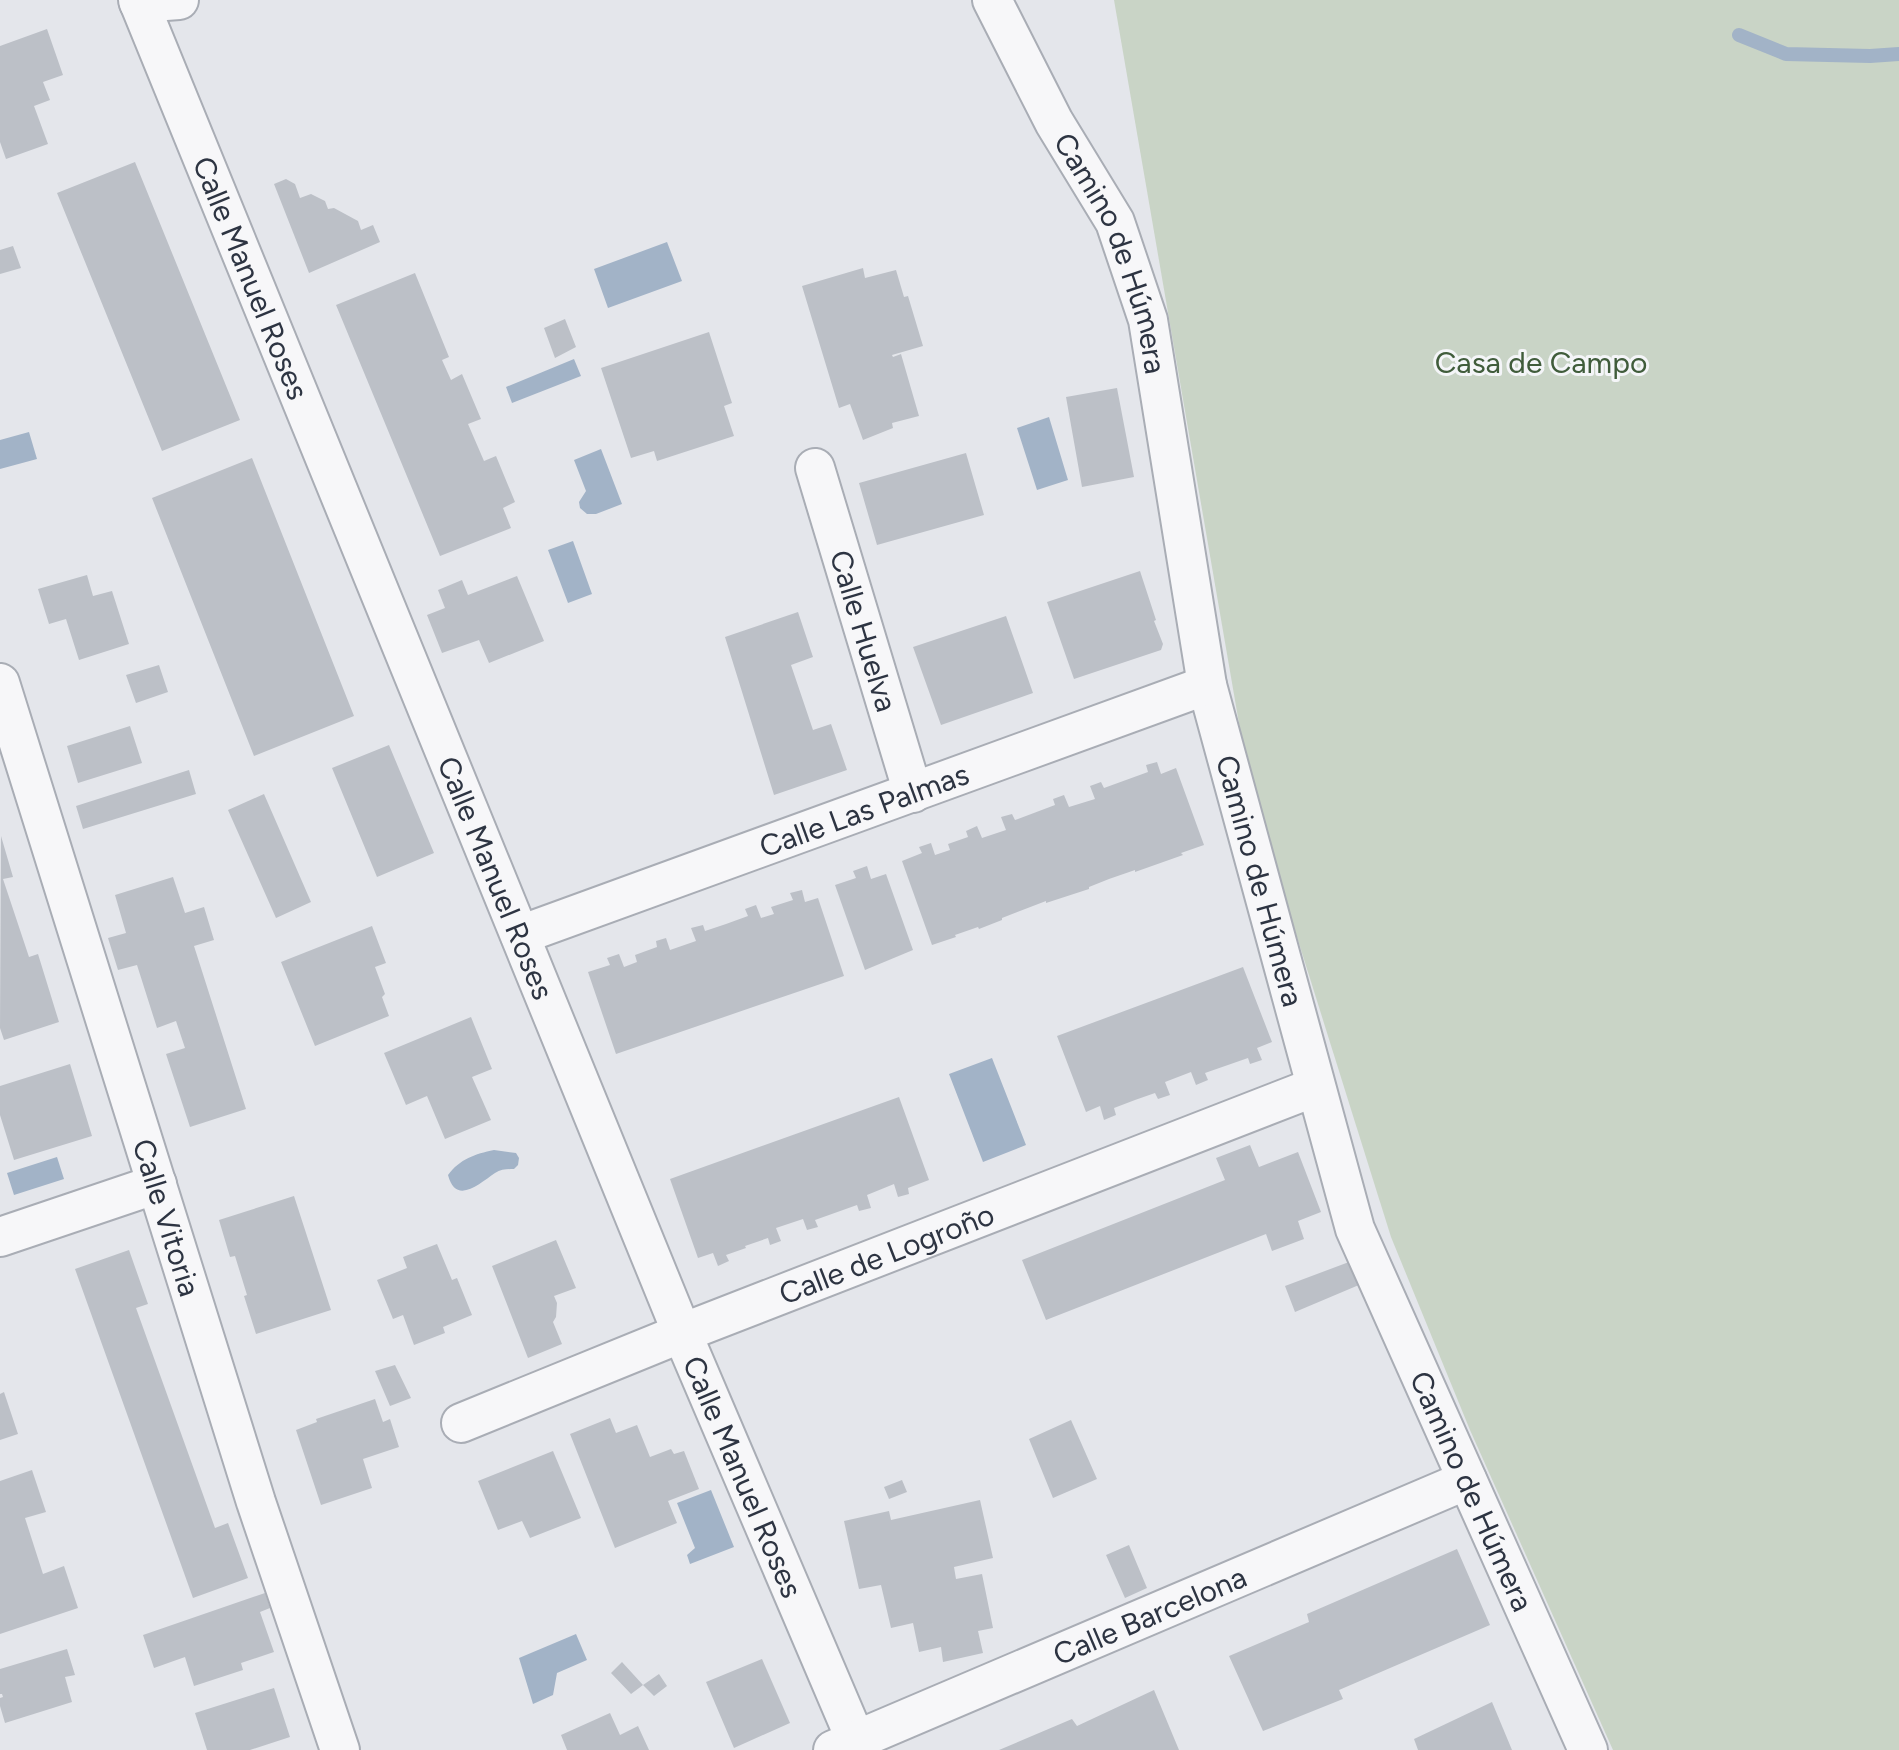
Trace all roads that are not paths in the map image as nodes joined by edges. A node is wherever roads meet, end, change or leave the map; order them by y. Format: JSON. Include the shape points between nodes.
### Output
{"nodes":[{"id":1,"x":179,"y":0,"type":"edge"},
{"id":2,"x":992,"y":0,"type":"edge"},
{"id":3,"x":138,"y":1,"type":"edge"},
{"id":4,"x":815,"y":468,"type":"dead end"},
{"id":5,"x":0,"y":683,"type":"edge"},
{"id":6,"x":1207,"y":685,"type":"junction"},
{"id":7,"x":913,"y":793,"type":"junction"},
{"id":8,"x":520,"y":935,"type":"junction"},
{"id":9,"x":1315,"y":1087,"type":"junction"},
{"id":10,"x":157,"y":1184,"type":"junction"},
{"id":11,"x":0,"y":1237,"type":"edge"},
{"id":12,"x":682,"y":1333,"type":"junction"},
{"id":13,"x":461,"y":1423,"type":"dead end"},
{"id":14,"x":1467,"y":1480,"type":"junction"},
{"id":15,"x":850,"y":1747,"type":"edge"},
{"id":16,"x":340,"y":1750,"type":"edge"},
{"id":17,"x":1588,"y":1750,"type":"edge"}],
"edges":[{"from":1,"to":3,"type":"street"},
{"from":2,"to":6,"type":"street","name":"Camino de Húmera","via":[[1054,122],[1115,222],[1148,320]]},
{"from":3,"to":8,"type":"street","name":"Calle Manuel Roses"},
{"from":4,"to":7,"type":"street","name":"Calle Huelva"},
{"from":5,"to":10,"type":"street","name":"Calle Vitoria"},
{"from":6,"to":7,"type":"street","name":"Calle Las Palmas"},
{"from":6,"to":9,"type":"street","name":"Camino de Húmera"},
{"from":7,"to":8,"type":"street","name":"Calle Las Palmas"},
{"from":8,"to":12,"type":"street","name":"Calle Manuel Roses"},
{"from":9,"to":12,"type":"street","name":"Calle de Logroño"},
{"from":9,"to":14,"type":"street","name":"Camino de Húmera","via":[[1355,1229]]},
{"from":10,"to":11,"type":"street"},
{"from":10,"to":16,"type":"street","name":"Calle Vitoria"},
{"from":12,"to":13,"type":"street","name":"Calle de Logroño"},
{"from":12,"to":15,"type":"street","name":"Calle Manuel Roses"},
{"from":14,"to":15,"type":"street","name":"Calle Barcelona"},
{"from":14,"to":17,"type":"street","name":"Camino de Húmera"}]}
